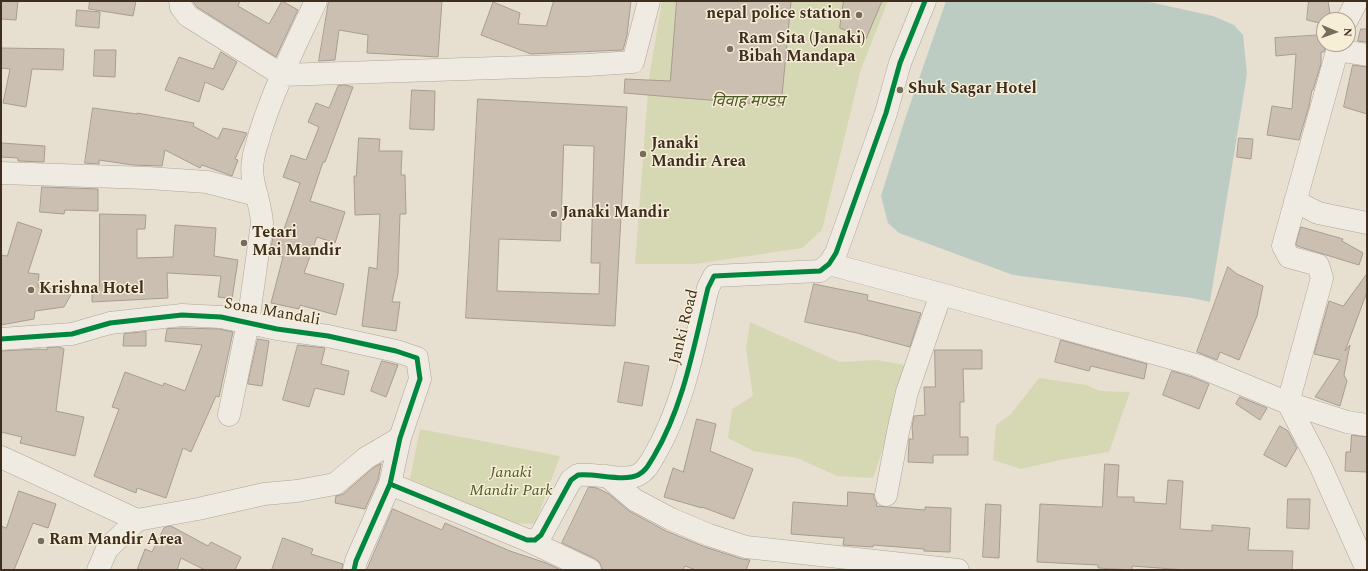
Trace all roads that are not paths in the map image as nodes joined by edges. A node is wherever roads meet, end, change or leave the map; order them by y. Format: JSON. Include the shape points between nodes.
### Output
{"nodes":[{"id":1,"x":180,"y":1,"type":"edge"},
{"id":2,"x":316,"y":1,"type":"edge"},
{"id":3,"x":649,"y":1,"type":"edge"},
{"id":4,"x":925,"y":1,"type":"edge"},
{"id":5,"x":1357,"y":1,"type":"edge"},
{"id":6,"x":1351,"y":12,"type":"edge"},
{"id":7,"x":1337,"y":52,"type":"edge"},
{"id":8,"x":1356,"y":52,"type":"edge"},
{"id":9,"x":1367,"y":55,"type":"edge"},
{"id":10,"x":282,"y":75,"type":"junction"},
{"id":11,"x":1,"y":173,"type":"edge"},
{"id":12,"x":257,"y":195,"type":"junction"},
{"id":13,"x":1295,"y":201,"type":"junction"},
{"id":14,"x":1367,"y":223,"type":"edge"},
{"id":15,"x":829,"y":264,"type":"junction"},
{"id":16,"x":941,"y":294,"type":"junction"},
{"id":17,"x":248,"y":323,"type":"junction"},
{"id":18,"x":1,"y":339,"type":"edge"},
{"id":19,"x":1288,"y":403,"type":"junction"},
{"id":20,"x":229,"y":415,"type":"dead end"},
{"id":21,"x":1367,"y":425,"type":"edge"},
{"id":22,"x":400,"y":438,"type":"junction"},
{"id":23,"x":1,"y":457,"type":"edge"},
{"id":24,"x":607,"y":476,"type":"junction"},
{"id":25,"x":390,"y":484,"type":"junction"},
{"id":26,"x":886,"y":495,"type":"dead end"},
{"id":27,"x":137,"y":520,"type":"junction"},
{"id":28,"x":527,"y":540,"type":"junction"},
{"id":29,"x":98,"y":570,"type":"edge"},
{"id":30,"x":354,"y":570,"type":"edge"},
{"id":31,"x":590,"y":570,"type":"edge"},
{"id":32,"x":958,"y":570,"type":"edge"},
{"id":33,"x":1367,"y":570,"type":"edge"}],
"edges":[{"from":1,"to":10,"type":"street","via":[[188,16]]},
{"from":2,"to":10,"type":"street"},
{"from":3,"to":10,"type":"street","via":[[634,62]]},
{"from":4,"to":15,"type":"street","via":[[900,63],[886,113],[836,253]]},
{"from":5,"to":6,"type":"street"},
{"from":7,"to":13,"type":"street"},
{"from":8,"to":9,"type":"street"},
{"from":10,"to":12,"type":"street","via":[[253,160],[252,176]]},
{"from":11,"to":12,"type":"street","via":[[207,182]]},
{"from":12,"to":17,"type":"street","via":[[262,223]]},
{"from":13,"to":14,"type":"street","via":[[1318,213]]},
{"from":13,"to":19,"type":"street","via":[[1283,246],[1289,257],[1318,265],[1322,278]]},
{"from":15,"to":16,"type":"street"},
{"from":15,"to":24,"type":"street","name":"Janki Road","via":[[820,271],[714,276],[708,288],[683,388],[661,443],[645,471],[638,476]]},
{"from":16,"to":19,"type":"street","via":[[1196,365]]},
{"from":16,"to":26,"type":"street","via":[[907,392]]},
{"from":17,"to":18,"type":"street","name":"Sona Mandali","via":[[221,317],[182,315],[110,323],[72,334]]},
{"from":17,"to":20,"type":"street"},
{"from":17,"to":22,"type":"street","name":"Sona Mandali","via":[[368,344],[417,358],[420,379]]},
{"from":19,"to":21,"type":"street","via":[[1347,422]]},
{"from":19,"to":33,"type":"street","via":[[1320,465]]},
{"from":22,"to":25,"type":"street"},
{"from":22,"to":27,"type":"street","via":[[366,458],[334,484],[264,494]]},
{"from":23,"to":27,"type":"street"},
{"from":24,"to":28,"type":"street","name":"Janki Road","via":[[578,475],[571,480],[541,535],[535,540]]},
{"from":24,"to":32,"type":"street","via":[[635,500],[671,520],[746,547]]},
{"from":25,"to":28,"type":"street"},
{"from":25,"to":30,"type":"street"},
{"from":27,"to":29,"type":"street","via":[[107,549]]},
{"from":28,"to":31,"type":"street"}]}
